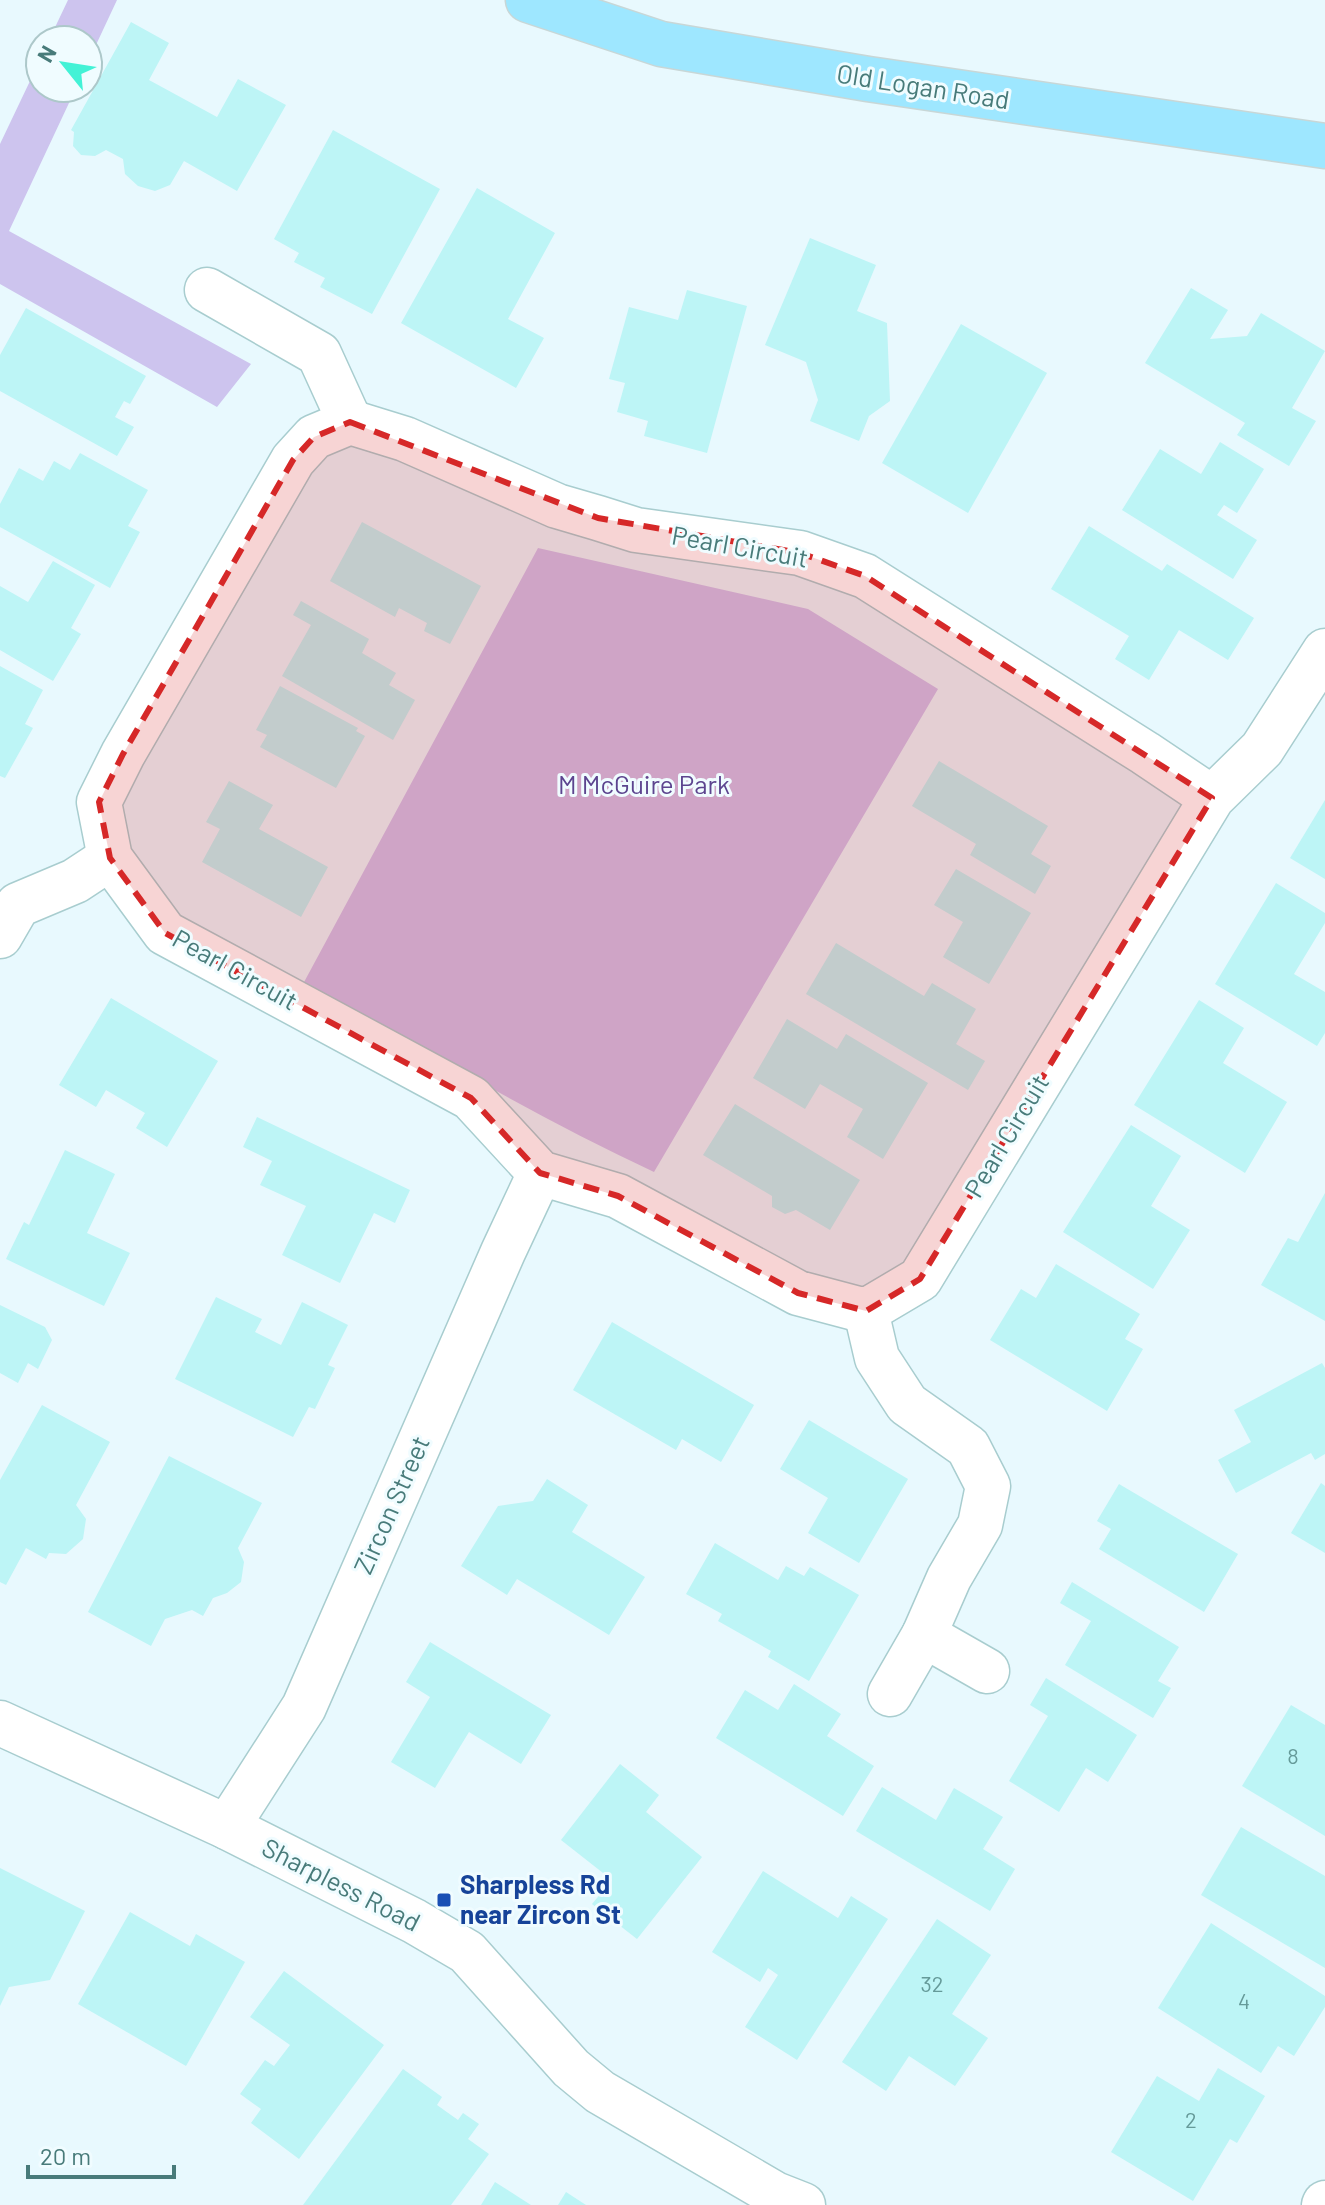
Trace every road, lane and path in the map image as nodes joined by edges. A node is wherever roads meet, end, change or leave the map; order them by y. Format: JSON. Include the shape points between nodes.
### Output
{"nodes":[{"id":1,"x":528,"y":0,"type":"edge"},
{"id":2,"x":1325,"y":146,"type":"edge"},
{"id":3,"x":207,"y":290,"type":"dead end"},
{"id":4,"x":350,"y":422,"type":"junction"},
{"id":5,"x":1325,"y":651,"type":"edge"},
{"id":6,"x":1212,"y":798,"type":"junction"},
{"id":7,"x":110,"y":858,"type":"junction"},
{"id":8,"x":0,"y":936,"type":"edge"},
{"id":9,"x":540,"y":1173,"type":"junction"},
{"id":10,"x":866,"y":1311,"type":"junction"},
{"id":11,"x":924,"y":1635,"type":"junction"},
{"id":12,"x":987,"y":1671,"type":"dead end"},
{"id":13,"x":890,"y":1694,"type":"dead end"},
{"id":14,"x":0,"y":1723,"type":"edge"},
{"id":15,"x":227,"y":1827,"type":"junction"},
{"id":16,"x":803,"y":2205,"type":"edge"}],
"edges":[{"from":1,"to":2,"type":"main road","name":"Old Logan Road","via":[[661,44]]},
{"from":3,"to":4,"type":"street","via":[[319,354]]},
{"from":4,"to":6,"type":"street","name":"Pearl Circuit","via":[[405,439],[557,506],[636,530],[800,553],[865,576]]},
{"from":4,"to":7,"type":"street","name":"Pearl Circuit","via":[[314,437],[293,460],[123,754],[99,802]]},
{"from":5,"to":6,"type":"street","via":[[1262,749]]},
{"from":6,"to":10,"type":"street","name":"Pearl Circuit","via":[[920,1279]]},
{"from":7,"to":8,"type":"street","via":[[75,881],[18,905]]},
{"from":7,"to":9,"type":"street","name":"Pearl Circuit","via":[[165,933],[471,1098]]},
{"from":9,"to":10,"type":"street","via":[[618,1196],[798,1293]]},
{"from":9,"to":15,"type":"street","name":"Zircon Street","via":[[304,1707]]},
{"from":10,"to":11,"type":"street","via":[[877,1358],[907,1404],[968,1447],[988,1486],[980,1525]]},
{"from":11,"to":12,"type":"street"},
{"from":11,"to":13,"type":"street"},
{"from":14,"to":15,"type":"street","name":"Sharpless Road"},
{"from":15,"to":16,"type":"street","name":"Sharpless Road","via":[[467,1952],[571,2068],[600,2092],[775,2194]]}]}
